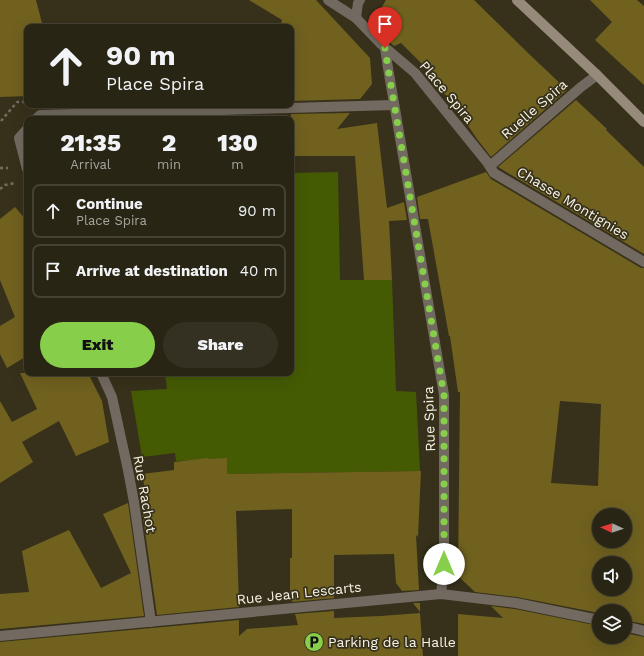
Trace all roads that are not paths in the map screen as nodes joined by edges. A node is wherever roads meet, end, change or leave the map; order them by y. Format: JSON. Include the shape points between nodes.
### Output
{"nodes":[{"id":1,"x":328,"y":0,"type":"edge"},
{"id":2,"x":360,"y":0,"type":"edge"},
{"id":3,"x":517,"y":0,"type":"edge"},
{"id":4,"x":356,"y":18,"type":"junction"},
{"id":5,"x":385,"y":48,"type":"junction"},
{"id":6,"x":597,"y":75,"type":"junction"},
{"id":7,"x":394,"y":105,"type":"junction"},
{"id":8,"x":288,"y":108,"type":"edge"},
{"id":9,"x":294,"y":108,"type":"edge"},
{"id":10,"x":39,"y":116,"type":"edge"},
{"id":11,"x":644,"y":122,"type":"edge"},
{"id":12,"x":24,"y":132,"type":"edge"},
{"id":13,"x":24,"y":157,"type":"edge"},
{"id":14,"x":490,"y":166,"type":"junction"},
{"id":15,"x":644,"y":262,"type":"edge"},
{"id":16,"x":102,"y":376,"type":"edge"},
{"id":17,"x":441,"y":594,"type":"junction"},
{"id":18,"x":592,"y":619,"type":"edge"},
{"id":19,"x":151,"y":622,"type":"junction"},
{"id":20,"x":632,"y":628,"type":"edge"},
{"id":21,"x":644,"y":631,"type":"edge"},
{"id":22,"x":0,"y":636,"type":"edge"}],
"edges":[{"from":1,"to":4,"type":"street","name":"Place Spira"},
{"from":2,"to":4,"type":"street"},
{"from":3,"to":6,"type":"main road"},
{"from":4,"to":5,"type":"street","name":"Place Spira"},
{"from":5,"to":7,"type":"street"},
{"from":5,"to":14,"type":"street","name":"Place Spira","via":[[415,72]]},
{"from":6,"to":11,"type":"main road"},
{"from":6,"to":14,"type":"street","name":"Ruelle Spira"},
{"from":7,"to":9,"type":"street"},
{"from":7,"to":17,"type":"street","name":"Rue Spira","via":[[444,395],[444,564]]},
{"from":8,"to":10,"type":"street"},
{"from":12,"to":13,"type":"street","via":[[19,138]]},
{"from":14,"to":15,"type":"street","name":"Chasse Montignies","via":[[494,173]]},
{"from":16,"to":19,"type":"street","name":"Rue Rachot","via":[[112,397],[128,470]]},
{"from":17,"to":18,"type":"street","name":"Rue Jean Lescarts","via":[[516,603]]},
{"from":17,"to":19,"type":"street","name":"Rue Jean Lescarts"},
{"from":19,"to":22,"type":"street","name":"Rue Jean Lescarts"},
{"from":20,"to":21,"type":"street"}]}
